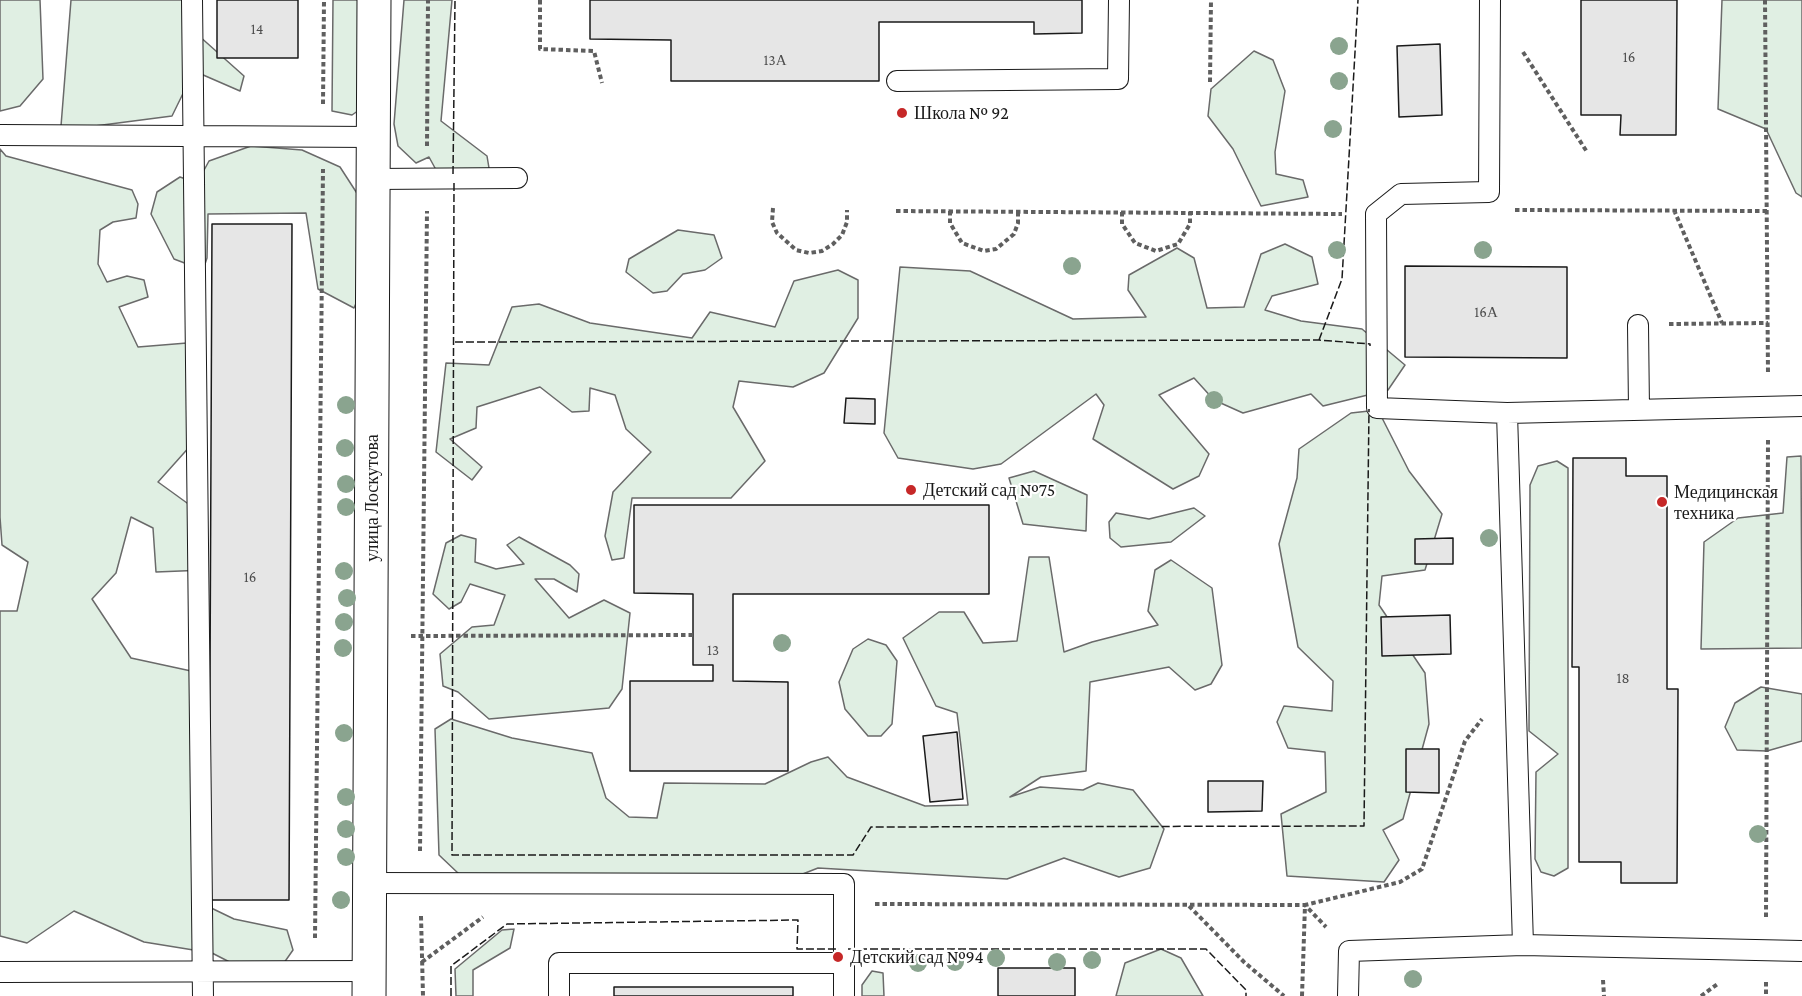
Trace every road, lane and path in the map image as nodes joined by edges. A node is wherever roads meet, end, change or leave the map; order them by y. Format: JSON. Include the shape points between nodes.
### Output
{"nodes":[{"id":1,"x":192,"y":0,"type":"edge"},
{"id":2,"x":324,"y":0,"type":"edge"},
{"id":3,"x":374,"y":0,"type":"edge"},
{"id":4,"x":428,"y":0,"type":"edge"},
{"id":5,"x":540,"y":0,"type":"edge"},
{"id":6,"x":1119,"y":0,"type":"edge"},
{"id":7,"x":1212,"y":0,"type":"edge"},
{"id":8,"x":1490,"y":0,"type":"edge"},
{"id":9,"x":1765,"y":0,"type":"edge"},
{"id":10,"x":1521,"y":48,"type":"dead end"},
{"id":11,"x":897,"y":81,"type":"dead end"},
{"id":12,"x":1210,"y":82,"type":"dead end"},
{"id":13,"x":602,"y":83,"type":"dead end"},
{"id":14,"x":0,"y":135,"type":"edge"},
{"id":15,"x":193,"y":136,"type":"junction"},
{"id":16,"x":323,"y":136,"type":"junction"},
{"id":17,"x":375,"y":137,"type":"junction"},
{"id":18,"x":1587,"y":152,"type":"dead end"},
{"id":19,"x":427,"y":178,"type":"junction"},
{"id":20,"x":517,"y":178,"type":"dead end"},
{"id":21,"x":374,"y":179,"type":"junction"},
{"id":22,"x":1489,"y":192,"type":"junction"},
{"id":23,"x":773,"y":208,"type":"dead end"},
{"id":24,"x":847,"y":210,"type":"dead end"},
{"id":25,"x":1674,"y":210,"type":"junction"},
{"id":26,"x":896,"y":211,"type":"dead end"},
{"id":27,"x":950,"y":211,"type":"junction"},
{"id":28,"x":1767,"y":211,"type":"junction"},
{"id":29,"x":1018,"y":212,"type":"junction"},
{"id":30,"x":1122,"y":212,"type":"junction"},
{"id":31,"x":1190,"y":212,"type":"junction"},
{"id":32,"x":1376,"y":214,"type":"junction"},
{"id":33,"x":1722,"y":323,"type":"junction"},
{"id":34,"x":1768,"y":323,"type":"junction"},
{"id":35,"x":1638,"y":325,"type":"joint"},
{"id":36,"x":1768,"y":406,"type":"junction"},
{"id":37,"x":1802,"y":406,"type":"edge"},
{"id":38,"x":1639,"y":410,"type":"junction"},
{"id":39,"x":1507,"y":413,"type":"junction"},
{"id":40,"x":693,"y":635,"type":"dead end"},
{"id":41,"x":423,"y":636,"type":"junction"},
{"id":42,"x":371,"y":637,"type":"junction"},
{"id":43,"x":1515,"y":679,"type":"junction"},
{"id":44,"x":369,"y":883,"type":"junction"},
{"id":45,"x":420,"y":883,"type":"junction"},
{"id":46,"x":530,"y":883,"type":"junction"},
{"id":47,"x":844,"y":904,"type":"junction"},
{"id":48,"x":1189,"y":905,"type":"junction"},
{"id":49,"x":1305,"y":905,"type":"junction"},
{"id":50,"x":1523,"y":945,"type":"junction"},
{"id":51,"x":1766,"y":950,"type":"junction"},
{"id":52,"x":1349,"y":951,"type":"junction"},
{"id":53,"x":1802,"y":951,"type":"edge"},
{"id":54,"x":422,"y":962,"type":"junction"},
{"id":55,"x":843,"y":963,"type":"junction"},
{"id":56,"x":0,"y":972,"type":"edge"},
{"id":57,"x":203,"y":972,"type":"junction"},
{"id":58,"x":314,"y":972,"type":"junction"},
{"id":59,"x":369,"y":984,"type":"edge"},
{"id":60,"x":203,"y":996,"type":"edge"},
{"id":61,"x":423,"y":996,"type":"edge"},
{"id":62,"x":560,"y":996,"type":"edge"},
{"id":63,"x":844,"y":996,"type":"edge"},
{"id":64,"x":1284,"y":996,"type":"edge"},
{"id":65,"x":1302,"y":996,"type":"edge"},
{"id":66,"x":1348,"y":996,"type":"edge"},
{"id":67,"x":1766,"y":996,"type":"edge"}],
"edges":[{"from":1,"to":15,"type":"lane"},
{"from":2,"to":16,"type":"path"},
{"from":3,"to":17,"type":"street","name":"улица Лоскутова"},
{"from":4,"to":19,"type":"path"},
{"from":5,"to":13,"type":"path","via":[[540,49],[594,51]]},
{"from":6,"to":11,"type":"lane","via":[[1118,79]]},
{"from":7,"to":12,"type":"path"},
{"from":8,"to":22,"type":"lane"},
{"from":9,"to":28,"type":"path"},
{"from":10,"to":18,"type":"path"},
{"from":14,"to":15,"type":"lane"},
{"from":15,"to":16,"type":"lane"},
{"from":15,"to":57,"type":"lane"},
{"from":16,"to":17,"type":"lane"},
{"from":16,"to":58,"type":"path"},
{"from":17,"to":21,"type":"street","name":"улица Лоскутова"},
{"from":19,"to":20,"type":"lane"},
{"from":19,"to":21,"type":"lane"},
{"from":19,"to":41,"type":"path"},
{"from":21,"to":42,"type":"street","name":"улица Лоскутова"},
{"from":22,"to":25,"type":"path","via":[[1509,210]]},
{"from":22,"to":32,"type":"lane","via":[[1401,194]]},
{"from":23,"to":24,"type":"path","via":[[772,222],[777,233],[796,250],[809,253],[822,251],[842,235]]},
{"from":25,"to":28,"type":"path"},
{"from":25,"to":33,"type":"path"},
{"from":26,"to":27,"type":"path"},
{"from":27,"to":29,"type":"path"},
{"from":27,"to":29,"type":"path","via":[[950,223],[962,243],[984,251],[996,249],[1014,234]]},
{"from":28,"to":34,"type":"path"},
{"from":29,"to":30,"type":"path"},
{"from":30,"to":31,"type":"path"},
{"from":30,"to":31,"type":"path","via":[[1122,224],[1135,243],[1156,251],[1178,244],[1190,224]]},
{"from":31,"to":32,"type":"path"},
{"from":32,"to":39,"type":"lane","via":[[1377,408]]},
{"from":33,"to":34,"type":"path"},
{"from":33,"to":35,"type":"path"},
{"from":34,"to":36,"type":"path"},
{"from":35,"to":38,"type":"lane"},
{"from":36,"to":37,"type":"lane"},
{"from":36,"to":38,"type":"lane"},
{"from":36,"to":51,"type":"path"},
{"from":38,"to":39,"type":"lane"},
{"from":39,"to":43,"type":"lane"},
{"from":40,"to":41,"type":"path"},
{"from":41,"to":42,"type":"path"},
{"from":41,"to":45,"type":"path"},
{"from":42,"to":44,"type":"street","name":"улица Лоскутова"},
{"from":43,"to":49,"type":"path","via":[[1465,741],[1422,869],[1400,882]]},
{"from":43,"to":50,"type":"lane"},
{"from":44,"to":45,"type":"lane"},
{"from":44,"to":59,"type":"street","name":"улица Лоскутова"},
{"from":45,"to":46,"type":"lane"},
{"from":45,"to":54,"type":"path"},
{"from":46,"to":47,"type":"lane","via":[[844,884]]},
{"from":46,"to":54,"type":"path"},
{"from":47,"to":48,"type":"path"},
{"from":47,"to":55,"type":"lane"},
{"from":48,"to":49,"type":"path"},
{"from":48,"to":64,"type":"path","via":[[1244,962]]},
{"from":49,"to":52,"type":"path"},
{"from":49,"to":65,"type":"path"},
{"from":50,"to":51,"type":"lane"},
{"from":50,"to":52,"type":"lane"},
{"from":51,"to":53,"type":"lane"},
{"from":51,"to":67,"type":"path"},
{"from":52,"to":66,"type":"lane"},
{"from":54,"to":61,"type":"path"},
{"from":55,"to":62,"type":"lane","via":[[559,963]]},
{"from":55,"to":63,"type":"lane"},
{"from":56,"to":57,"type":"lane"},
{"from":57,"to":58,"type":"lane"},
{"from":57,"to":60,"type":"lane"},
{"from":58,"to":59,"type":"lane"}]}
